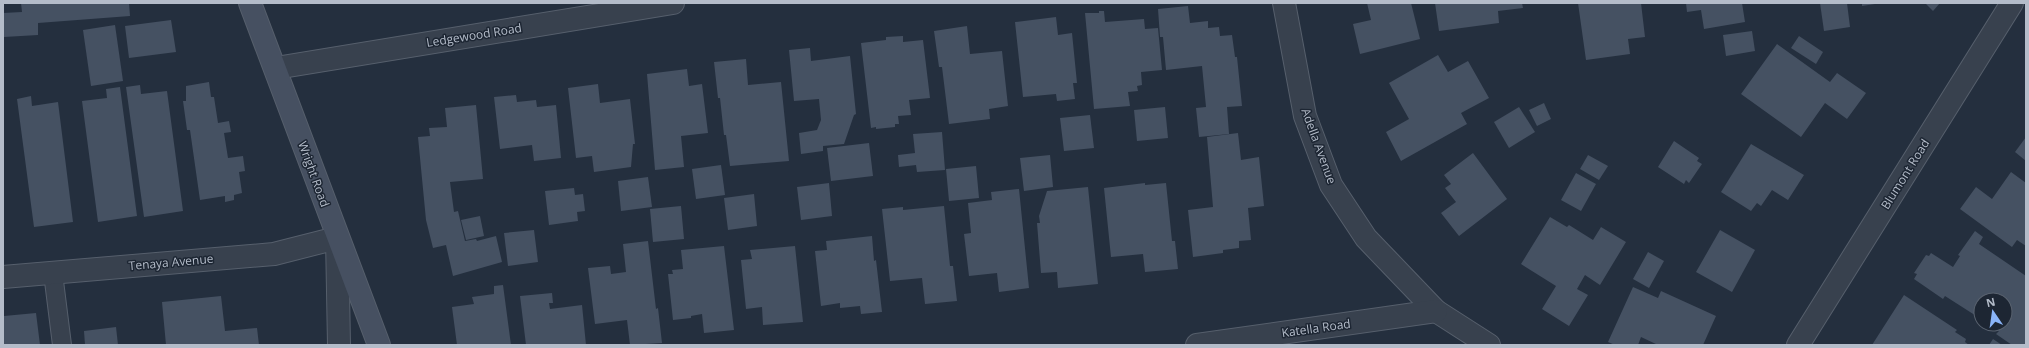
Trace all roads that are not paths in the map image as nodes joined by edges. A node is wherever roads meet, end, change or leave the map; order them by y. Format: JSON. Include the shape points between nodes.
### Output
{"nodes":[{"id":1,"x":250,"y":3,"type":"edge"},
{"id":2,"x":673,"y":3,"type":"edge"},
{"id":3,"x":1284,"y":3,"type":"edge"},
{"id":4,"x":2012,"y":3,"type":"edge"},
{"id":5,"x":276,"y":68,"type":"junction"},
{"id":6,"x":338,"y":238,"type":"junction"},
{"id":7,"x":52,"y":273,"type":"junction"},
{"id":8,"x":3,"y":277,"type":"edge"},
{"id":9,"x":1436,"y":311,"type":"junction"},
{"id":10,"x":62,"y":345,"type":"edge"},
{"id":11,"x":338,"y":345,"type":"edge"},
{"id":12,"x":379,"y":345,"type":"edge"},
{"id":13,"x":1197,"y":345,"type":"edge"},
{"id":14,"x":1489,"y":345,"type":"edge"},
{"id":15,"x":1798,"y":345,"type":"edge"}],
"edges":[{"from":1,"to":5,"type":"street","name":"Wright Road"},
{"from":2,"to":5,"type":"street","name":"Ledgewood Road"},
{"from":3,"to":9,"type":"street","name":"Adella Avenue","via":[[1306,116],[1331,184],[1366,238]]},
{"from":4,"to":15,"type":"street","name":"Blumont Road"},
{"from":5,"to":6,"type":"street","name":"Wright Road"},
{"from":6,"to":7,"type":"street","name":"Tenaya Avenue","via":[[274,254]]},
{"from":6,"to":11,"type":"street"},
{"from":6,"to":12,"type":"street","name":"Wright Road"},
{"from":7,"to":8,"type":"street","name":"Tenaya Avenue"},
{"from":7,"to":10,"type":"lane"},
{"from":9,"to":13,"type":"street","name":"Katella Road"},
{"from":9,"to":14,"type":"street","name":"Adella Avenue"}]}
